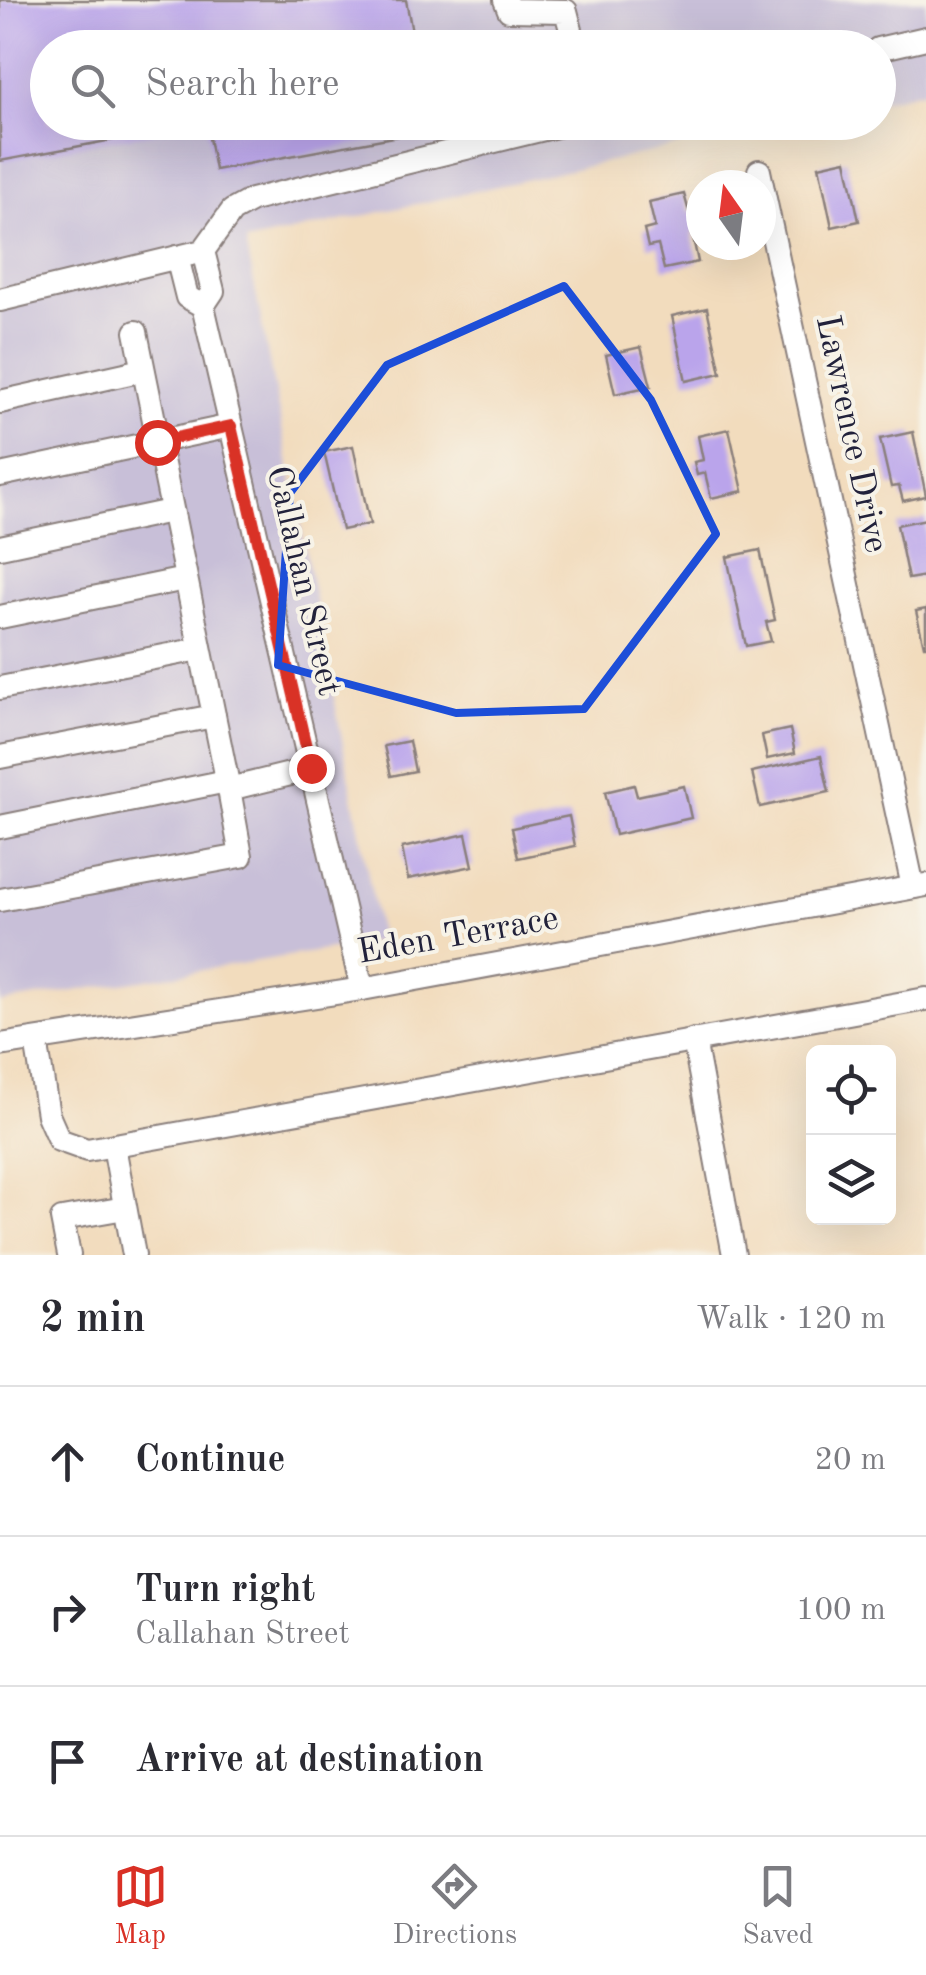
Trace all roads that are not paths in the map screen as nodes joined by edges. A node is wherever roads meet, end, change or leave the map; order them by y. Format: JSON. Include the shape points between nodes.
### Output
{"nodes":[{"id":1,"x":506,"y":0,"type":"edge"},
{"id":2,"x":571,"y":30,"type":"edge"},
{"id":3,"x":926,"y":38,"type":"edge"},
{"id":4,"x":896,"y":45,"type":"edge"},
{"id":5,"x":485,"y":140,"type":"edge"},
{"id":6,"x":776,"y":246,"type":"edge"},
{"id":7,"x":203,"y":251,"type":"junction"},
{"id":8,"x":178,"y":257,"type":"junction"},
{"id":9,"x":0,"y":300,"type":"edge"},
{"id":10,"x":204,"y":306,"type":"junction"},
{"id":11,"x":136,"y":332,"type":"dead end"},
{"id":12,"x":143,"y":370,"type":"junction"},
{"id":13,"x":0,"y":402,"type":"edge"},
{"id":14,"x":231,"y":426,"type":"junction"},
{"id":15,"x":157,"y":442,"type":"junction"},
{"id":16,"x":0,"y":475,"type":"edge"},
{"id":17,"x":171,"y":511,"type":"junction"},
{"id":18,"x":0,"y":547,"type":"edge"},
{"id":19,"x":185,"y":579,"type":"junction"},
{"id":20,"x":0,"y":617,"type":"edge"},
{"id":21,"x":200,"y":649,"type":"junction"},
{"id":22,"x":0,"y":688,"type":"edge"},
{"id":23,"x":214,"y":716,"type":"junction"},
{"id":24,"x":0,"y":757,"type":"edge"},
{"id":25,"x":311,"y":768,"type":"junction"},
{"id":26,"x":228,"y":786,"type":"junction"},
{"id":27,"x":0,"y":826,"type":"edge"},
{"id":28,"x":920,"y":886,"type":"edge"},
{"id":29,"x":1,"y":897,"type":"edge"},
{"id":30,"x":362,"y":989,"type":"junction"},
{"id":31,"x":926,"y":999,"type":"edge"},
{"id":32,"x":36,"y":1040,"type":"junction"},
{"id":33,"x":694,"y":1040,"type":"junction"},
{"id":34,"x":0,"y":1045,"type":"edge"},
{"id":35,"x":114,"y":1146,"type":"junction"},
{"id":36,"x":125,"y":1208,"type":"junction"},
{"id":37,"x":69,"y":1255,"type":"edge"},
{"id":38,"x":134,"y":1255,"type":"edge"},
{"id":39,"x":734,"y":1255,"type":"edge"}],
"edges":[{"from":1,"to":2,"type":"street","via":[[509,10],[566,11]]},
{"from":3,"to":4,"type":"street"},
{"from":5,"to":7,"type":"street","via":[[252,200],[232,211]]},
{"from":6,"to":28,"type":"street","name":"Lawrence Drive"},
{"from":7,"to":8,"type":"street"},
{"from":7,"to":10,"type":"street","via":[[213,290]]},
{"from":8,"to":9,"type":"street"},
{"from":8,"to":10,"type":"street","via":[[187,296]]},
{"from":10,"to":14,"type":"street","name":"Callahan Street"},
{"from":11,"to":12,"type":"street"},
{"from":12,"to":13,"type":"street"},
{"from":12,"to":15,"type":"street"},
{"from":14,"to":15,"type":"street"},
{"from":14,"to":25,"type":"street","name":"Callahan Street"},
{"from":15,"to":16,"type":"street"},
{"from":15,"to":17,"type":"street"},
{"from":17,"to":18,"type":"street"},
{"from":17,"to":19,"type":"street"},
{"from":19,"to":20,"type":"street"},
{"from":19,"to":21,"type":"street"},
{"from":21,"to":22,"type":"street"},
{"from":21,"to":23,"type":"street"},
{"from":23,"to":24,"type":"street"},
{"from":23,"to":26,"type":"street"},
{"from":25,"to":26,"type":"street"},
{"from":25,"to":30,"type":"street","name":"Callahan Street"},
{"from":26,"to":27,"type":"street"},
{"from":26,"to":29,"type":"street","via":[[241,856]]},
{"from":28,"to":30,"type":"street","name":"Eden Terrace"},
{"from":30,"to":32,"type":"street","name":"Eden Terrace"},
{"from":31,"to":33,"type":"street"},
{"from":32,"to":34,"type":"street","name":"Eden Terrace"},
{"from":32,"to":35,"type":"street","via":[[48,1116],[59,1140],[87,1150]]},
{"from":33,"to":35,"type":"street"},
{"from":33,"to":39,"type":"street"},
{"from":35,"to":36,"type":"street"},
{"from":36,"to":37,"type":"street","via":[[62,1219]]},
{"from":36,"to":38,"type":"street"}]}
